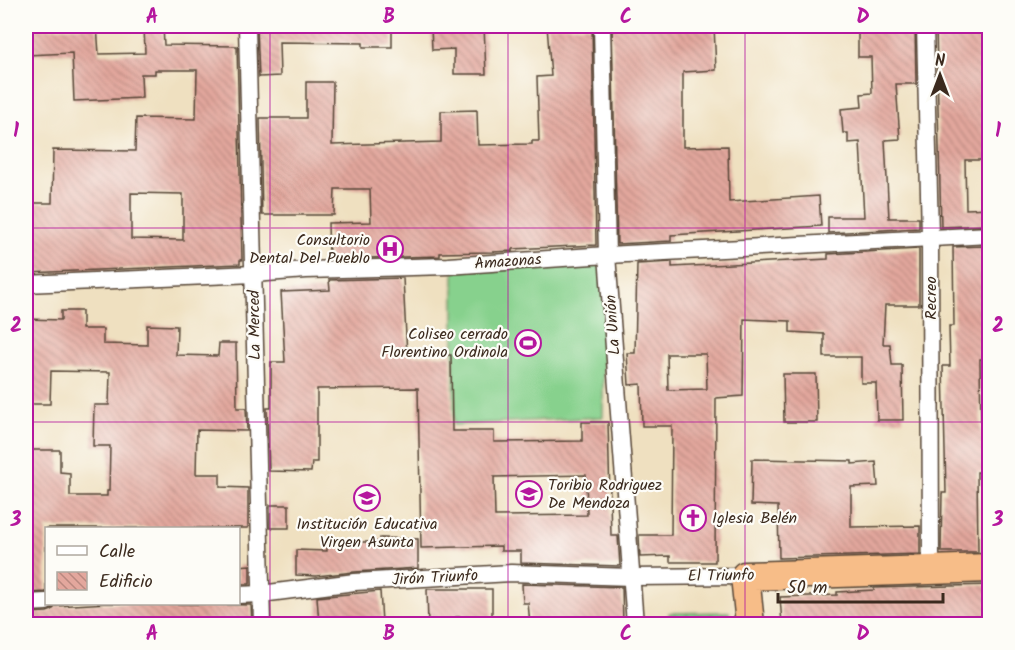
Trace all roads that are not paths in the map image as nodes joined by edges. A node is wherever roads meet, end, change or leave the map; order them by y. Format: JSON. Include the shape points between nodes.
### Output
{"nodes":[{"id":1,"x":247,"y":26,"type":"edge"},
{"id":2,"x":602,"y":26,"type":"edge"},
{"id":3,"x":925,"y":26,"type":"edge"},
{"id":4,"x":990,"y":235,"type":"edge"},
{"id":5,"x":930,"y":236,"type":"junction"},
{"id":6,"x":607,"y":255,"type":"junction"},
{"id":7,"x":254,"y":274,"type":"junction"},
{"id":8,"x":26,"y":284,"type":"edge"},
{"id":9,"x":990,"y":568,"type":"edge"},
{"id":10,"x":931,"y":571,"type":"junction"},
{"id":11,"x":745,"y":576,"type":"junction"},
{"id":12,"x":631,"y":577,"type":"junction"},
{"id":13,"x":261,"y":594,"type":"junction"},
{"id":14,"x":240,"y":595,"type":"edge"},
{"id":15,"x":45,"y":602,"type":"edge"},
{"id":16,"x":26,"y":603,"type":"edge"},
{"id":17,"x":262,"y":624,"type":"edge"},
{"id":18,"x":635,"y":624,"type":"edge"},
{"id":19,"x":750,"y":624,"type":"edge"}],
"edges":[{"from":1,"to":7,"type":"street","name":"La Merced"},
{"from":2,"to":6,"type":"street","name":"La Unión"},
{"from":3,"to":5,"type":"street","name":"Recreo"},
{"from":4,"to":5,"type":"street","name":"Amazonas"},
{"from":5,"to":6,"type":"street","name":"Amazonas"},
{"from":5,"to":10,"type":"street","name":"Recreo"},
{"from":6,"to":7,"type":"street","name":"Amazonas"},
{"from":6,"to":12,"type":"street","name":"La Unión"},
{"from":7,"to":8,"type":"street","name":"Amazonas"},
{"from":7,"to":13,"type":"street","name":"La Merced"},
{"from":9,"to":10,"type":"highway","name":"El Triunfo"},
{"from":10,"to":11,"type":"highway","name":"El Triunfo"},
{"from":11,"to":12,"type":"street","name":"El Triunfo"},
{"from":11,"to":19,"type":"highway"},
{"from":12,"to":13,"type":"street","name":"Jirón Triunfo","via":[[511,573],[354,582]]},
{"from":12,"to":18,"type":"street","name":"La Unión"},
{"from":13,"to":14,"type":"street","name":"Jirón Triunfo"},
{"from":13,"to":17,"type":"street","name":"La Merced"},
{"from":15,"to":16,"type":"street"}]}
